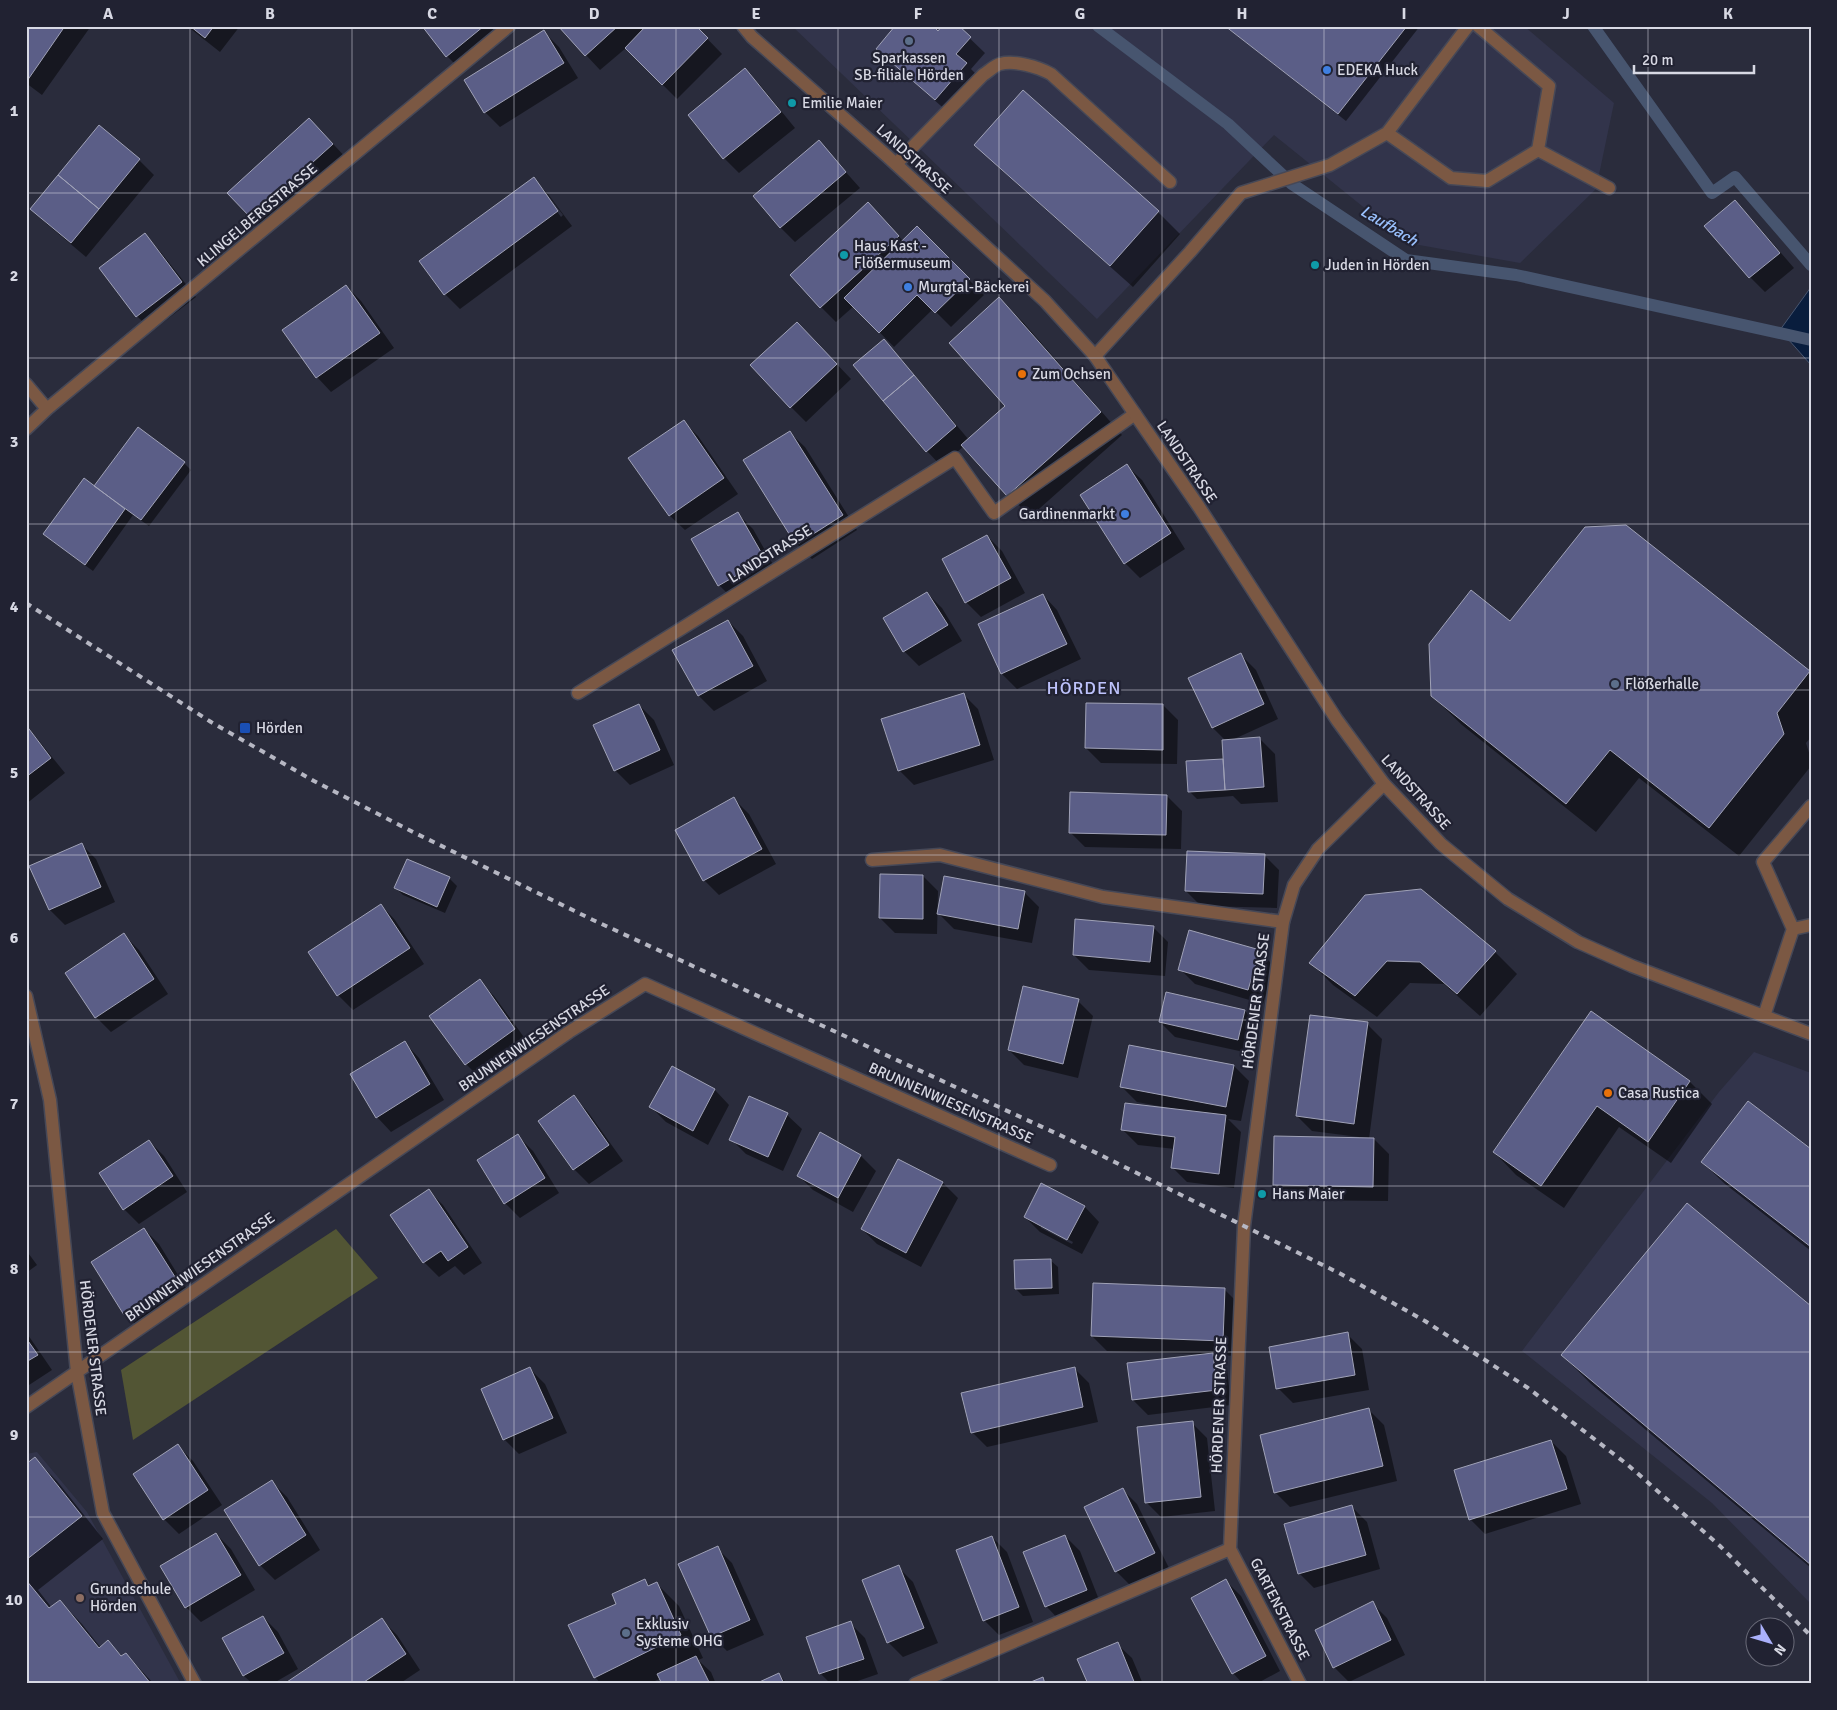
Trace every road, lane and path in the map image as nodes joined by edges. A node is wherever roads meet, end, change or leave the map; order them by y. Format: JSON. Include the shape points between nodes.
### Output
{"nodes":[{"id":1,"x":509,"y":26,"type":"edge"},
{"id":2,"x":742,"y":26,"type":"edge"},
{"id":3,"x":1468,"y":26,"type":"edge"},
{"id":4,"x":1478,"y":26,"type":"edge"},
{"id":5,"x":1387,"y":133,"type":"junction"},
{"id":6,"x":1538,"y":150,"type":"junction"},
{"id":7,"x":896,"y":164,"type":"junction"},
{"id":8,"x":1170,"y":182,"type":"dead end"},
{"id":9,"x":1609,"y":188,"type":"dead end"},
{"id":10,"x":1095,"y":356,"type":"junction"},
{"id":11,"x":26,"y":384,"type":"edge"},
{"id":12,"x":47,"y":409,"type":"junction"},
{"id":13,"x":1135,"y":414,"type":"junction"},
{"id":14,"x":26,"y":430,"type":"edge"},
{"id":15,"x":578,"y":693,"type":"dead end"},
{"id":16,"x":1384,"y":784,"type":"junction"},
{"id":17,"x":1811,"y":806,"type":"edge"},
{"id":18,"x":872,"y":860,"type":"dead end"},
{"id":19,"x":1283,"y":922,"type":"junction"},
{"id":20,"x":1811,"y":925,"type":"edge"},
{"id":21,"x":1793,"y":929,"type":"junction"},
{"id":22,"x":26,"y":996,"type":"edge"},
{"id":23,"x":1764,"y":1016,"type":"junction"},
{"id":24,"x":1811,"y":1034,"type":"edge"},
{"id":25,"x":1050,"y":1165,"type":"dead end"},
{"id":26,"x":77,"y":1372,"type":"junction"},
{"id":27,"x":26,"y":1407,"type":"edge"},
{"id":28,"x":1230,"y":1549,"type":"junction"},
{"id":29,"x":195,"y":1684,"type":"edge"},
{"id":30,"x":915,"y":1684,"type":"edge"},
{"id":31,"x":1300,"y":1684,"type":"edge"}],
"edges":[{"from":1,"to":12,"type":"street","name":"KLINGELBERGSTRASSE"},
{"from":2,"to":7,"type":"street","name":"LANDSTRASSE"},
{"from":3,"to":5,"type":"street"},
{"from":4,"to":6,"type":"street","via":[[1548,86]]},
{"from":5,"to":6,"type":"street","via":[[1451,178],[1487,181]]},
{"from":5,"to":10,"type":"street","via":[[1330,165],[1242,193]]},
{"from":6,"to":9,"type":"street"},
{"from":7,"to":8,"type":"street","via":[[983,75],[1000,64],[1022,64],[1037,66],[1051,74]]},
{"from":7,"to":10,"type":"street","name":"LANDSTRASSE","via":[[1045,301]]},
{"from":10,"to":13,"type":"street","name":"LANDSTRASSE"},
{"from":11,"to":12,"type":"street"},
{"from":12,"to":14,"type":"street","name":"KLINGELBERGSTRASSE"},
{"from":13,"to":15,"type":"street","name":"LANDSTRASSE","via":[[994,513],[954,458]]},
{"from":13,"to":16,"type":"street","name":"LANDSTRASSE","via":[[1337,720]]},
{"from":16,"to":19,"type":"street","name":"HÖRDENER STRASSE","via":[[1318,849],[1294,885]]},
{"from":16,"to":23,"type":"street","name":"LANDSTRASSE","via":[[1441,844],[1508,899],[1578,942]]},
{"from":17,"to":21,"type":"street","via":[[1763,862]]},
{"from":18,"to":19,"type":"street","name":"HÖRDENER STRASSE","via":[[940,855],[1103,897]]},
{"from":19,"to":28,"type":"street","name":"HÖRDENER STRASSE","via":[[1244,1226]]},
{"from":20,"to":21,"type":"street"},
{"from":21,"to":23,"type":"street"},
{"from":22,"to":26,"type":"street","name":"HÖRDENER STRASSE","via":[[50,1100]]},
{"from":23,"to":24,"type":"street","name":"LANDSTRASSE"},
{"from":25,"to":26,"type":"street","name":"BRUNNENWIESENSTRASSE","via":[[645,984],[569,1032]]},
{"from":26,"to":27,"type":"street"},
{"from":26,"to":29,"type":"street","name":"HÖRDENER STRASSE","via":[[103,1513]]},
{"from":28,"to":30,"type":"street"},
{"from":28,"to":31,"type":"street","name":"GARTENSTRASSE"}]}
